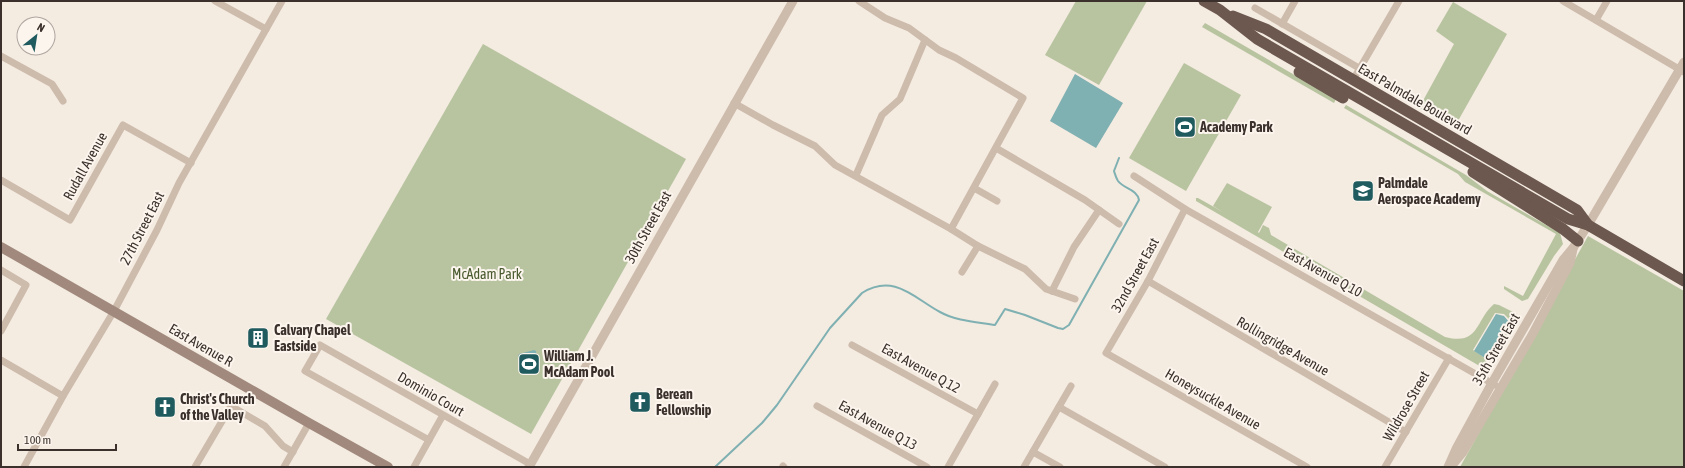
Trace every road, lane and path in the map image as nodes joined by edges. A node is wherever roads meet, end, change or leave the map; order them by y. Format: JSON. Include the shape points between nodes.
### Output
{"nodes":[{"id":1,"x":215,"y":1,"type":"edge"},
{"id":2,"x":282,"y":1,"type":"edge"},
{"id":3,"x":793,"y":1,"type":"edge"},
{"id":4,"x":859,"y":1,"type":"edge"},
{"id":5,"x":1204,"y":1,"type":"edge"},
{"id":6,"x":1295,"y":1,"type":"edge"},
{"id":7,"x":1398,"y":1,"type":"edge"},
{"id":8,"x":1563,"y":1,"type":"edge"},
{"id":9,"x":1606,"y":1,"type":"edge"},
{"id":10,"x":1255,"y":8,"type":"dead end"},
{"id":11,"x":1220,"y":10,"type":"junction"},
{"id":12,"x":1596,"y":20,"type":"junction"},
{"id":13,"x":1282,"y":24,"type":"junction"},
{"id":14,"x":266,"y":29,"type":"junction"},
{"id":15,"x":925,"y":40,"type":"junction"},
{"id":16,"x":1261,"y":41,"type":"junction"},
{"id":17,"x":1,"y":56,"type":"edge"},
{"id":18,"x":1359,"y":68,"type":"junction"},
{"id":19,"x":1683,"y":68,"type":"edge"},
{"id":20,"x":1353,"y":80,"type":"junction"},
{"id":21,"x":1343,"y":98,"type":"dead end"},
{"id":22,"x":63,"y":101,"type":"dead end"},
{"id":23,"x":734,"y":103,"type":"junction"},
{"id":24,"x":1442,"y":146,"type":"junction"},
{"id":25,"x":996,"y":148,"type":"junction"},
{"id":26,"x":191,"y":163,"type":"junction"},
{"id":27,"x":856,"y":175,"type":"junction"},
{"id":28,"x":1134,"y":176,"type":"dead end"},
{"id":29,"x":1,"y":180,"type":"edge"},
{"id":30,"x":974,"y":188,"type":"junction"},
{"id":31,"x":997,"y":201,"type":"dead end"},
{"id":32,"x":1185,"y":209,"type":"junction"},
{"id":33,"x":1099,"y":210,"type":"junction"},
{"id":34,"x":1119,"y":224,"type":"dead end"},
{"id":35,"x":1588,"y":224,"type":"junction"},
{"id":36,"x":951,"y":229,"type":"junction"},
{"id":37,"x":1575,"y":244,"type":"junction"},
{"id":38,"x":978,"y":246,"type":"junction"},
{"id":39,"x":1,"y":247,"type":"edge"},
{"id":40,"x":1,"y":270,"type":"edge"},
{"id":41,"x":962,"y":272,"type":"dead end"},
{"id":42,"x":1148,"y":281,"type":"junction"},
{"id":43,"x":1684,"y":282,"type":"edge"},
{"id":44,"x":1052,"y":291,"type":"junction"},
{"id":45,"x":1075,"y":299,"type":"dead end"},
{"id":46,"x":114,"y":310,"type":"junction"},
{"id":47,"x":1531,"y":316,"type":"junction"},
{"id":48,"x":1,"y":331,"type":"edge"},
{"id":49,"x":852,"y":345,"type":"dead end"},
{"id":50,"x":1106,"y":353,"type":"joint"},
{"id":51,"x":1449,"y":358,"type":"junction"},
{"id":52,"x":1,"y":360,"type":"edge"},
{"id":53,"x":1514,"y":366,"type":"junction"},
{"id":54,"x":995,"y":384,"type":"dead end"},
{"id":55,"x":1071,"y":386,"type":"dead end"},
{"id":56,"x":1496,"y":386,"type":"junction"},
{"id":57,"x":63,"y":396,"type":"junction"},
{"id":58,"x":817,"y":406,"type":"dead end"},
{"id":59,"x":1059,"y":407,"type":"junction"},
{"id":60,"x":978,"y":414,"type":"junction"},
{"id":61,"x":443,"y":416,"type":"junction"},
{"id":62,"x":308,"y":423,"type":"junction"},
{"id":63,"x":1406,"y":432,"type":"junction"},
{"id":64,"x":429,"y":440,"type":"junction"},
{"id":65,"x":293,"y":452,"type":"junction"},
{"id":66,"x":1033,"y":452,"type":"junction"},
{"id":67,"x":529,"y":466,"type":"edge"},
{"id":68,"x":24,"y":467,"type":"edge"},
{"id":69,"x":195,"y":467,"type":"edge"},
{"id":70,"x":284,"y":467,"type":"edge"},
{"id":71,"x":388,"y":467,"type":"edge"},
{"id":72,"x":414,"y":467,"type":"edge"},
{"id":73,"x":927,"y":467,"type":"edge"},
{"id":74,"x":948,"y":467,"type":"edge"},
{"id":75,"x":1024,"y":467,"type":"edge"},
{"id":76,"x":1060,"y":467,"type":"edge"},
{"id":77,"x":1165,"y":467,"type":"edge"},
{"id":78,"x":1307,"y":467,"type":"edge"},
{"id":79,"x":1385,"y":467,"type":"edge"},
{"id":80,"x":1448,"y":467,"type":"edge"},
{"id":81,"x":1451,"y":467,"type":"edge"}],
"edges":[{"from":1,"to":14,"type":"street"},
{"from":2,"to":14,"type":"street","name":"27th Street East"},
{"from":3,"to":23,"type":"street","name":"30th Street East"},
{"from":4,"to":15,"type":"street","via":[[885,18],[909,28]]},
{"from":5,"to":11,"type":"highway","name":"East Palmdale Boulevard"},
{"from":6,"to":13,"type":"street"},
{"from":7,"to":18,"type":"street"},
{"from":8,"to":12,"type":"street"},
{"from":9,"to":12,"type":"street"},
{"from":10,"to":13,"type":"street"},
{"from":11,"to":16,"type":"highway","name":"East Palmdale Boulevard"},
{"from":11,"to":20,"type":"highway","name":"East Palmdale Boulevard","via":[[1266,29]]},
{"from":12,"to":19,"type":"street"},
{"from":13,"to":18,"type":"street"},
{"from":14,"to":26,"type":"street","name":"27th Street East"},
{"from":15,"to":25,"type":"street","via":[[1023,98]]},
{"from":15,"to":27,"type":"street","via":[[900,99],[882,115]]},
{"from":16,"to":21,"type":"highway","via":[[1282,62]]},
{"from":16,"to":24,"type":"highway","name":"East Palmdale Boulevard"},
{"from":17,"to":22,"type":"street","via":[[52,84]]},
{"from":18,"to":20,"type":"street"},
{"from":19,"to":35,"type":"street","name":"35th Street East"},
{"from":20,"to":35,"type":"highway","name":"East Palmdale Boulevard","via":[[1577,210]]},
{"from":23,"to":27,"type":"street","via":[[815,146],[835,165]]},
{"from":23,"to":67,"type":"street","name":"30th Street East"},
{"from":24,"to":35,"type":"highway","name":"East Palmdale Boulevard","via":[[1568,219]]},
{"from":24,"to":37,"type":"highway","via":[[1454,160],[1562,229]]},
{"from":25,"to":30,"type":"street"},
{"from":25,"to":33,"type":"street"},
{"from":26,"to":29,"type":"street","name":"Rudall Avenue","via":[[123,125],[70,220]]},
{"from":26,"to":46,"type":"street","name":"27th Street East"},
{"from":27,"to":36,"type":"street"},
{"from":28,"to":32,"type":"street","name":"East Avenue Q 10"},
{"from":30,"to":31,"type":"street"},
{"from":30,"to":36,"type":"street"},
{"from":32,"to":42,"type":"street","name":"32nd Street East"},
{"from":32,"to":51,"type":"street","name":"East Avenue Q 10"},
{"from":33,"to":34,"type":"street"},
{"from":33,"to":44,"type":"street","via":[[1074,247]]},
{"from":35,"to":37,"type":"street","name":"35th Street East"},
{"from":35,"to":43,"type":"highway","name":"East Palmdale Boulevard"},
{"from":36,"to":38,"type":"street"},
{"from":37,"to":47,"type":"street","name":"35th Street East"},
{"from":37,"to":53,"type":"street","name":"35th Street East","via":[[1570,263]]},
{"from":38,"to":41,"type":"street"},
{"from":38,"to":44,"type":"street","via":[[1025,269],[1046,289]]},
{"from":39,"to":46,"type":"main road","name":"East Avenue R"},
{"from":40,"to":48,"type":"street","via":[[26,285]]},
{"from":42,"to":50,"type":"street","name":"32nd Street East"},
{"from":42,"to":63,"type":"street","name":"Rollingridge Avenue"},
{"from":44,"to":45,"type":"street"},
{"from":46,"to":57,"type":"street","name":"27th Street East"},
{"from":46,"to":62,"type":"main road","name":"East Avenue R"},
{"from":47,"to":53,"type":"street","via":[[1534,322],[1514,359]]},
{"from":47,"to":56,"type":"street","name":"35th Street East"},
{"from":49,"to":60,"type":"street","name":"East Avenue Q 12"},
{"from":50,"to":78,"type":"street","name":"Honeysuckle Avenue"},
{"from":51,"to":56,"type":"street","name":"East Avenue Q 10"},
{"from":51,"to":63,"type":"street","name":"Wildrose Street"},
{"from":52,"to":57,"type":"street"},
{"from":53,"to":56,"type":"street","name":"35th Street East"},
{"from":54,"to":60,"type":"street"},
{"from":55,"to":59,"type":"street"},
{"from":56,"to":80,"type":"street","name":"35th Street East","via":[[1456,449]]},
{"from":56,"to":81,"type":"street","name":"35th Street East","via":[[1463,452]]},
{"from":57,"to":68,"type":"street","name":"27th Street East"},
{"from":58,"to":73,"type":"street","name":"East Avenue Q 13"},
{"from":59,"to":66,"type":"street"},
{"from":59,"to":77,"type":"street"},
{"from":60,"to":74,"type":"street"},
{"from":61,"to":64,"type":"street"},
{"from":61,"to":64,"type":"street","name":"Dominio Court","via":[[320,345],[304,371]]},
{"from":61,"to":67,"type":"street","name":"Dominio Court"},
{"from":62,"to":65,"type":"street"},
{"from":62,"to":71,"type":"main road","name":"East Avenue R"},
{"from":63,"to":79,"type":"street","name":"Wildrose Street"},
{"from":64,"to":72,"type":"street"},
{"from":65,"to":69,"type":"street","via":[[283,446],[265,426],[231,406]]},
{"from":65,"to":70,"type":"street"},
{"from":66,"to":75,"type":"street"},
{"from":66,"to":76,"type":"street"}]}
